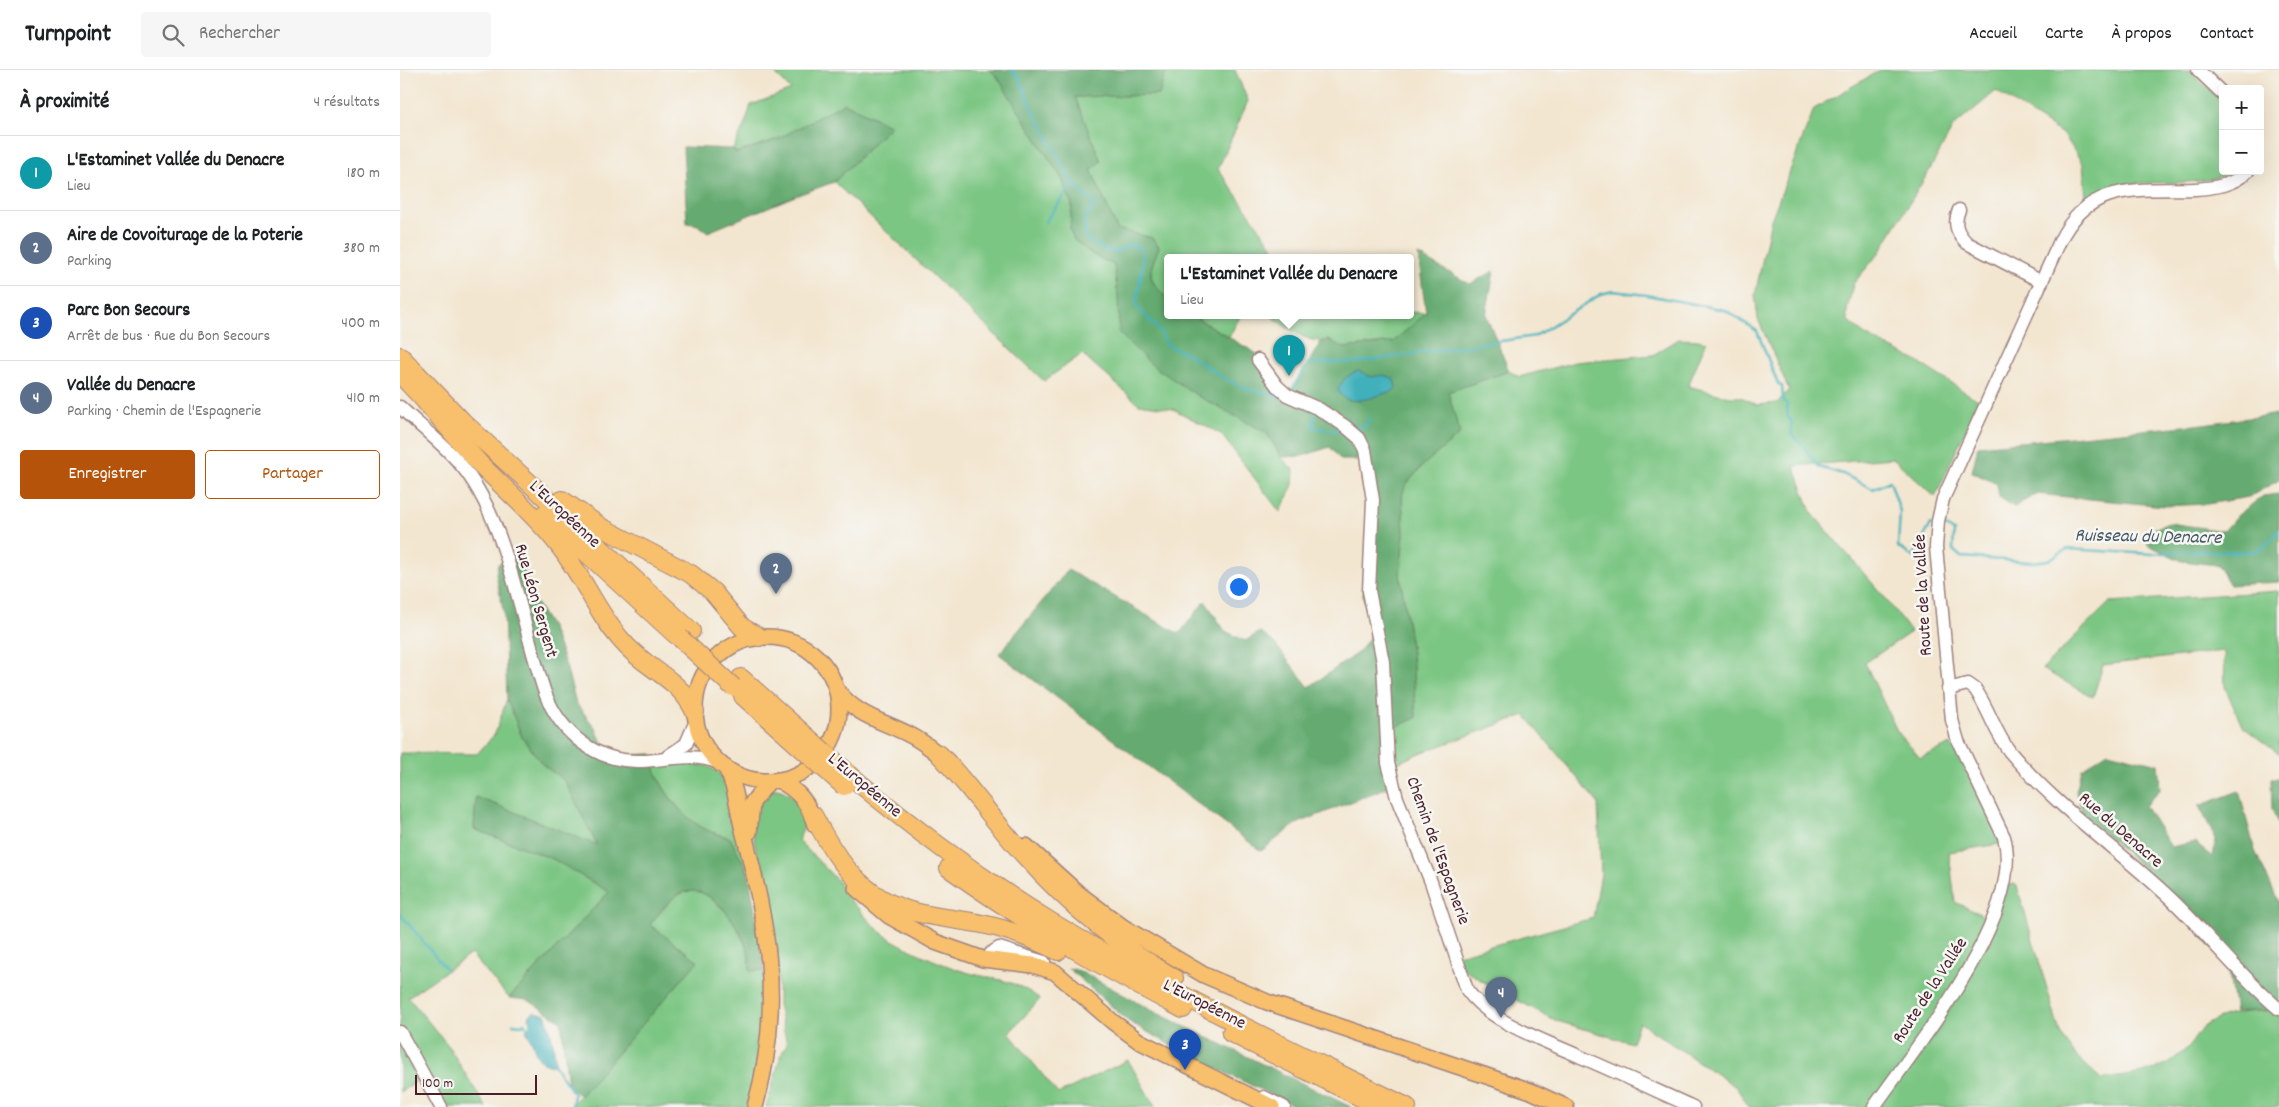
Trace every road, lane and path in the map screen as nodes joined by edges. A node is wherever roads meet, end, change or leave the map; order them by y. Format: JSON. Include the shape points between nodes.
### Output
{"nodes":[{"id":1,"x":2198,"y":70,"type":"edge"},
{"id":2,"x":2219,"y":90,"type":"edge"},
{"id":3,"x":2243,"y":175,"type":"edge"},
{"id":4,"x":1959,"y":210,"type":"dead end"},
{"id":5,"x":2042,"y":282,"type":"junction"},
{"id":6,"x":400,"y":356,"type":"edge"},
{"id":7,"x":1258,"y":360,"type":"dead end"},
{"id":8,"x":400,"y":374,"type":"edge"},
{"id":9,"x":425,"y":400,"type":"junction"},
{"id":10,"x":400,"y":407,"type":"edge"},
{"id":11,"x":495,"y":452,"type":"junction"},
{"id":12,"x":686,"y":635,"type":"junction"},
{"id":13,"x":759,"y":637,"type":"junction"},
{"id":14,"x":836,"y":689,"type":"junction"},
{"id":15,"x":1948,"y":689,"type":"junction"},
{"id":16,"x":696,"y":716,"type":"junction"},
{"id":17,"x":939,"y":754,"type":"junction"},
{"id":18,"x":661,"y":758,"type":"junction"},
{"id":19,"x":722,"y":765,"type":"junction"},
{"id":20,"x":774,"y":781,"type":"junction"},
{"id":21,"x":852,"y":785,"type":"junction"},
{"id":22,"x":813,"y":815,"type":"junction"},
{"id":23,"x":751,"y":853,"type":"junction"},
{"id":24,"x":991,"y":961,"type":"junction"},
{"id":25,"x":1117,"y":974,"type":"junction"},
{"id":26,"x":2279,"y":1009,"type":"edge"},
{"id":27,"x":400,"y":1032,"type":"edge"},
{"id":28,"x":1355,"y":1081,"type":"junction"},
{"id":29,"x":1228,"y":1083,"type":"junction"},
{"id":30,"x":441,"y":1107,"type":"edge"},
{"id":31,"x":755,"y":1107,"type":"edge"},
{"id":32,"x":1279,"y":1107,"type":"edge"},
{"id":33,"x":1380,"y":1107,"type":"edge"},
{"id":34,"x":1407,"y":1107,"type":"edge"},
{"id":35,"x":1566,"y":1107,"type":"edge"},
{"id":36,"x":1693,"y":1107,"type":"edge"},
{"id":37,"x":1874,"y":1107,"type":"edge"}],
"edges":[{"from":1,"to":2,"type":"street"},
{"from":3,"to":5,"type":"street","name":"Route de la Vallée","via":[[2220,186],[2122,192],[2096,200],[2071,220]]},
{"from":4,"to":5,"type":"street","via":[[1956,225],[1968,243]]},
{"from":5,"to":15,"type":"street","name":"Route de la Vallée","via":[[1949,485],[1939,515],[1936,548]]},
{"from":6,"to":11,"type":"highway","name":"L'Européenne"},
{"from":7,"to":36,"type":"street","name":"Chemin de l'Espagnerie","via":[[1288,396],[1316,408],[1353,432],[1365,450],[1373,492],[1369,591],[1383,662],[1388,763],[1397,798],[1433,887],[1467,990],[1490,1012],[1523,1030]]},
{"from":8,"to":9,"type":"highway","name":"L'Européenne"},
{"from":9,"to":12,"type":"highway","name":"L'Européenne","via":[[486,460]]},
{"from":9,"to":16,"type":"highway","via":[[464,447],[558,545],[624,644],[644,663],[681,689]]},
{"from":10,"to":18,"type":"street","name":"Rue Léon Sergent","via":[[454,457],[483,498],[504,554],[544,693],[561,724],[582,744],[604,755],[636,762]]},
{"from":11,"to":12,"type":"highway","name":"L'Européenne"},
{"from":11,"to":13,"type":"highway","via":[[514,460],[601,528],[691,574],[713,592],[742,628]]},
{"from":12,"to":21,"type":"highway","name":"L'Européenne","bridge":true},
{"from":13,"to":14,"type":"main road","via":[[781,638],[805,648],[824,665]]},
{"from":13,"to":16,"type":"main road","via":[[736,644],[714,660],[699,684]]},
{"from":14,"to":17,"type":"main road","via":[[859,712],[912,736]]},
{"from":14,"to":20,"type":"main road","via":[[838,717],[828,748],[804,771]]},
{"from":15,"to":26,"type":"street","name":"Rue du Denacre","via":[[1968,684],[1976,689],[2001,739],[2030,774],[2169,897],[2243,976]]},
{"from":15,"to":37,"type":"street","name":"Route de la Vallée","via":[[1958,741],[2004,837],[2007,877],[1975,959]]},
{"from":16,"to":18,"type":"street","via":[[686,744]]},
{"from":16,"to":19,"type":"main road","via":[[703,742]]},
{"from":17,"to":28,"type":"highway","via":[[1040,873],[1106,933],[1172,978]]},
{"from":17,"to":35,"type":"main road","via":[[963,775],[1016,835],[1062,880],[1123,927],[1184,964],[1259,999],[1538,1094]]},
{"from":18,"to":19,"type":"street","via":[[698,757]]},
{"from":19,"to":20,"type":"main road","via":[[744,778]]},
{"from":19,"to":23,"type":"main road","via":[[734,784]]},
{"from":20,"to":22,"type":"main road","via":[[799,794]]},
{"from":20,"to":23,"type":"main road","via":[[757,795],[750,809]]},
{"from":21,"to":25,"type":"highway","name":"L'Européenne","via":[[908,838],[986,894]]},
{"from":21,"to":28,"type":"highway","name":"L'Européenne","via":[[1052,922],[1163,984]]},
{"from":22,"to":24,"type":"main road","via":[[834,860],[871,902],[921,936]]},
{"from":22,"to":25,"type":"highway","via":[[844,865],[867,889],[886,902],[916,913],[1008,931],[1100,972]]},
{"from":23,"to":31,"type":"main road","via":[[767,936],[772,1001],[767,1055]]},
{"from":24,"to":29,"type":"main road","via":[[1037,966],[1059,975],[1127,1033]]},
{"from":24,"to":29,"type":"street","via":[[991,953],[1000,948],[1057,967],[1138,1034]]},
{"from":25,"to":33,"type":"highway","name":"L'Européenne"},
{"from":27,"to":30,"type":"street"},
{"from":28,"to":34,"type":"highway","name":"L'Européenne"},
{"from":29,"to":32,"type":"main road"}]}
